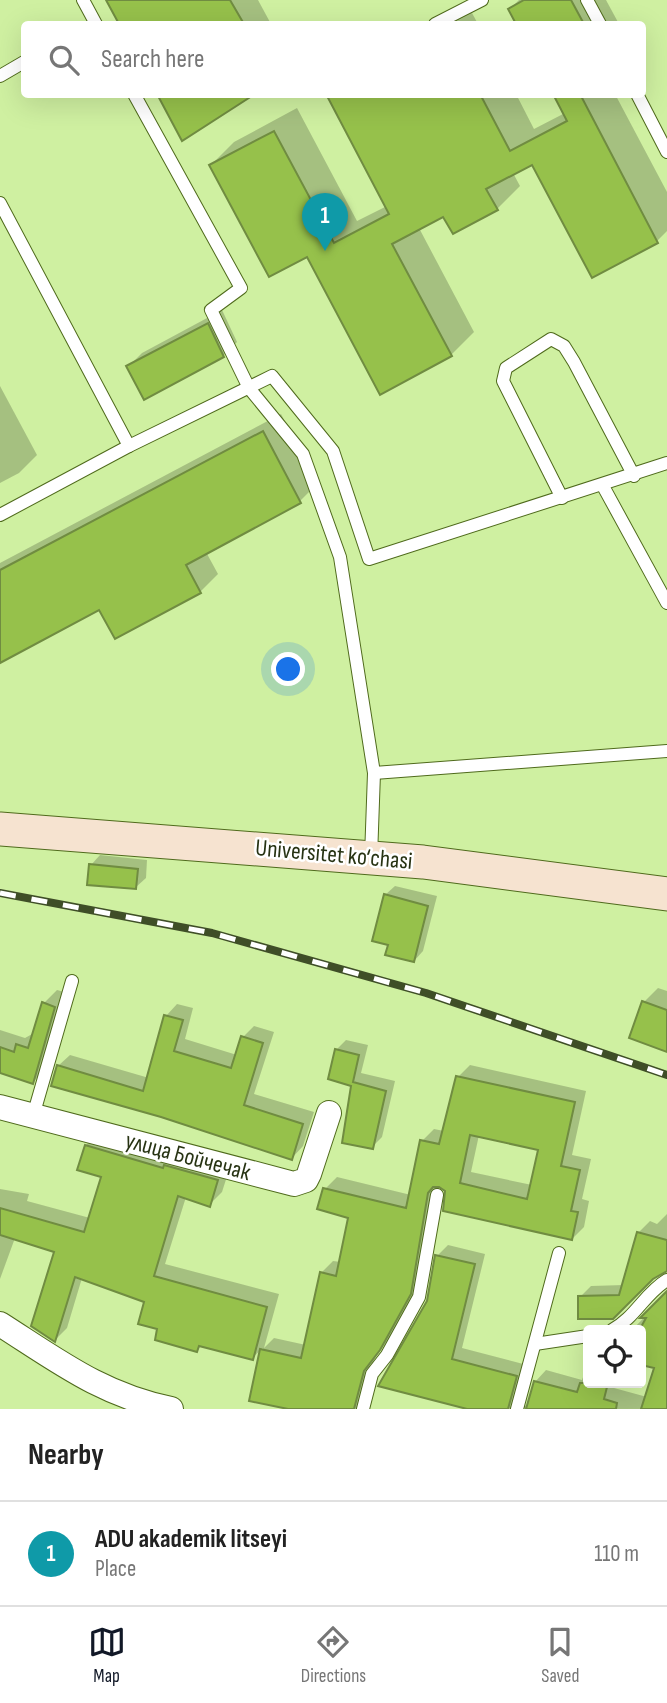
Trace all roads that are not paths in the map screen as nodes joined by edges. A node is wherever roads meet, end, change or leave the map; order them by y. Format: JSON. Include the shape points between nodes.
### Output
{"nodes":[{"id":1,"x":83,"y":0,"type":"edge"},
{"id":2,"x":482,"y":0,"type":"edge"},
{"id":3,"x":587,"y":0,"type":"edge"},
{"id":4,"x":93,"y":21,"type":"edge"},
{"id":5,"x":441,"y":21,"type":"edge"},
{"id":6,"x":598,"y":21,"type":"edge"},
{"id":7,"x":21,"y":64,"type":"edge"},
{"id":8,"x":0,"y":76,"type":"edge"},
{"id":9,"x":136,"y":98,"type":"edge"},
{"id":10,"x":639,"y":98,"type":"edge"},
{"id":11,"x":667,"y":152,"type":"edge"},
{"id":12,"x":0,"y":203,"type":"edge"},
{"id":13,"x":249,"y":388,"type":"junction"},
{"id":14,"x":129,"y":446,"type":"junction"},
{"id":15,"x":667,"y":463,"type":"edge"},
{"id":16,"x":634,"y":476,"type":"junction"},
{"id":17,"x":603,"y":485,"type":"junction"},
{"id":18,"x":562,"y":498,"type":"junction"},
{"id":19,"x":0,"y":515,"type":"edge"},
{"id":20,"x":667,"y":603,"type":"edge"},
{"id":21,"x":667,"y":751,"type":"edge"},
{"id":22,"x":374,"y":773,"type":"junction"},
{"id":23,"x":0,"y":828,"type":"edge"},
{"id":24,"x":371,"y":858,"type":"junction"},
{"id":25,"x":667,"y":894,"type":"edge"},
{"id":26,"x":72,"y":981,"type":"dead end"},
{"id":27,"x":0,"y":1107,"type":"edge"},
{"id":28,"x":329,"y":1113,"type":"dead end"},
{"id":29,"x":33,"y":1116,"type":"junction"},
{"id":30,"x":437,"y":1195,"type":"dead end"},
{"id":31,"x":559,"y":1253,"type":"dead end"},
{"id":32,"x":667,"y":1280,"type":"edge"},
{"id":33,"x":0,"y":1324,"type":"edge"},
{"id":34,"x":620,"y":1325,"type":"edge"},
{"id":35,"x":583,"y":1337,"type":"edge"},
{"id":36,"x":535,"y":1344,"type":"junction"},
{"id":37,"x":171,"y":1409,"type":"edge"},
{"id":38,"x":363,"y":1409,"type":"edge"},
{"id":39,"x":517,"y":1409,"type":"edge"}],
"edges":[{"from":1,"to":4,"type":"lane"},
{"from":2,"to":5,"type":"lane"},
{"from":3,"to":6,"type":"lane"},
{"from":7,"to":8,"type":"lane"},
{"from":9,"to":13,"type":"lane","via":[[241,288],[211,310]]},
{"from":10,"to":11,"type":"lane"},
{"from":12,"to":14,"type":"lane"},
{"from":13,"to":14,"type":"lane"},
{"from":13,"to":18,"type":"lane","via":[[272,376],[333,451],[369,559]]},
{"from":13,"to":22,"type":"lane","via":[[303,454],[340,557]]},
{"from":14,"to":19,"type":"lane"},
{"from":15,"to":16,"type":"lane"},
{"from":16,"to":17,"type":"lane"},
{"from":16,"to":18,"type":"lane","via":[[574,362],[564,346],[551,339],[506,368],[503,381]]},
{"from":17,"to":18,"type":"lane"},
{"from":17,"to":20,"type":"lane"},
{"from":21,"to":22,"type":"lane"},
{"from":22,"to":24,"type":"lane"},
{"from":23,"to":24,"type":"main road","name":"Universitet kо‘chasi"},
{"from":24,"to":25,"type":"main road","name":"Universitet kо‘chasi"},
{"from":26,"to":29,"type":"lane"},
{"from":27,"to":29,"type":"street","name":"улица Бойчечак"},
{"from":28,"to":29,"type":"street","name":"улица Бойчечак","via":[[309,1174],[294,1184]]},
{"from":30,"to":38,"type":"lane","via":[[419,1297],[372,1374]]},
{"from":31,"to":36,"type":"lane"},
{"from":32,"to":34,"type":"lane"},
{"from":33,"to":37,"type":"street","via":[[99,1387]]},
{"from":35,"to":36,"type":"lane"},
{"from":36,"to":39,"type":"lane"}]}
